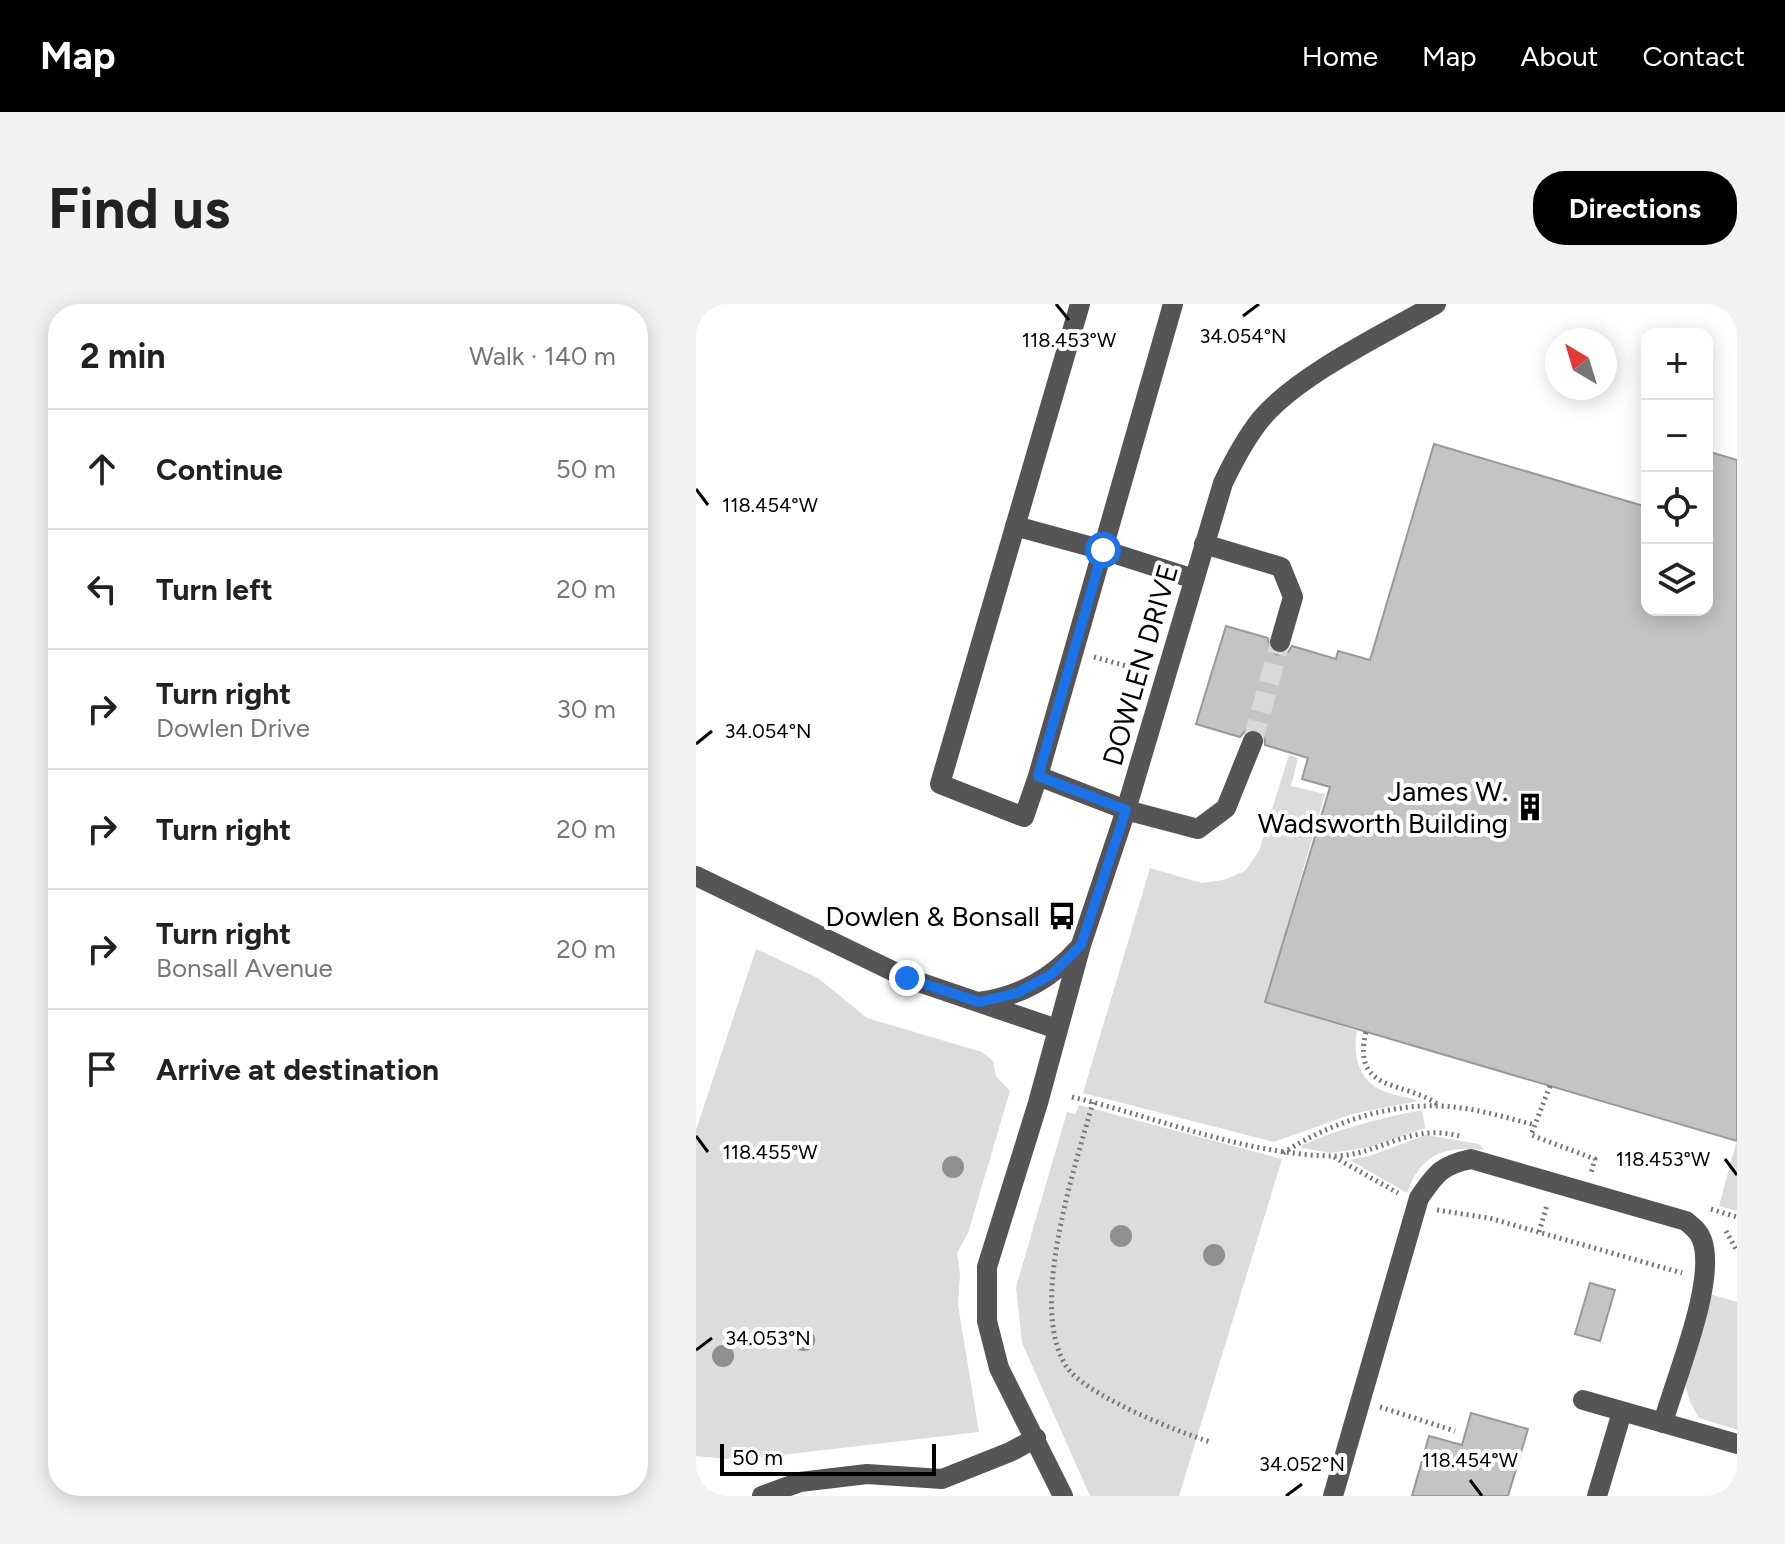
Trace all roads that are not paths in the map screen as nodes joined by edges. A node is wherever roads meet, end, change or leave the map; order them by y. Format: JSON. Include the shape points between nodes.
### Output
{"nodes":[{"id":1,"x":1080,"y":304,"type":"edge"},
{"id":2,"x":1173,"y":304,"type":"edge"},
{"id":3,"x":1436,"y":304,"type":"edge"},
{"id":4,"x":1015,"y":526,"type":"junction"},
{"id":5,"x":1204,"y":544,"type":"junction"},
{"id":6,"x":1103,"y":550,"type":"junction"},
{"id":7,"x":1194,"y":579,"type":"junction"},
{"id":8,"x":1280,"y":642,"type":"tunnel mouth"},
{"id":9,"x":1253,"y":741,"type":"tunnel mouth"},
{"id":10,"x":1038,"y":776,"type":"junction"},
{"id":11,"x":1126,"y":810,"type":"junction"},
{"id":12,"x":696,"y":876,"type":"edge"},
{"id":13,"x":1081,"y":945,"type":"junction"},
{"id":14,"x":979,"y":1002,"type":"junction"},
{"id":15,"x":1057,"y":1029,"type":"junction"},
{"id":16,"x":1583,"y":1400,"type":"dead end"},
{"id":17,"x":1622,"y":1412,"type":"junction"},
{"id":18,"x":1663,"y":1423,"type":"junction"},
{"id":19,"x":1036,"y":1438,"type":"junction"},
{"id":20,"x":1737,"y":1444,"type":"edge"},
{"id":21,"x":944,"y":1488,"type":"edge"},
{"id":22,"x":762,"y":1496,"type":"edge"},
{"id":23,"x":1063,"y":1496,"type":"edge"},
{"id":24,"x":1333,"y":1496,"type":"edge"},
{"id":25,"x":1597,"y":1496,"type":"edge"}],
"edges":[{"from":1,"to":4,"type":"street"},
{"from":2,"to":6,"type":"street"},
{"from":3,"to":5,"type":"street","name":"DOWLEN DRIVE","via":[[1306,380],[1263,417],[1223,483]]},
{"from":4,"to":6,"type":"street"},
{"from":4,"to":10,"type":"street","via":[[940,784],[1024,817]]},
{"from":5,"to":7,"type":"street","name":"DOWLEN DRIVE"},
{"from":5,"to":8,"type":"street","via":[[1281,567],[1293,597]]},
{"from":6,"to":7,"type":"street"},
{"from":6,"to":10,"type":"street"},
{"from":7,"to":11,"type":"street","name":"DOWLEN DRIVE"},
{"from":9,"to":11,"type":"street","via":[[1226,808],[1198,829]]},
{"from":10,"to":11,"type":"street"},
{"from":11,"to":13,"type":"street","name":"DOWLEN DRIVE"},
{"from":12,"to":14,"type":"street","via":[[907,978]]},
{"from":13,"to":14,"type":"street","via":[[1034,985]]},
{"from":13,"to":15,"type":"street","name":"DOWLEN DRIVE"},
{"from":14,"to":15,"type":"street"},
{"from":15,"to":19,"type":"street","name":"DOWLEN DRIVE","via":[[987,1267],[987,1321],[999,1368]]},
{"from":16,"to":17,"type":"street"},
{"from":17,"to":18,"type":"street"},
{"from":17,"to":25,"type":"street"},
{"from":18,"to":20,"type":"street"},
{"from":18,"to":24,"type":"street","via":[[1702,1295],[1706,1259],[1698,1231],[1686,1221],[1471,1159],[1449,1163],[1419,1198]]},
{"from":19,"to":21,"type":"street"},
{"from":19,"to":23,"type":"street","name":"DOWLEN DRIVE"},
{"from":21,"to":22,"type":"street","via":[[867,1474],[800,1482]]}]}
